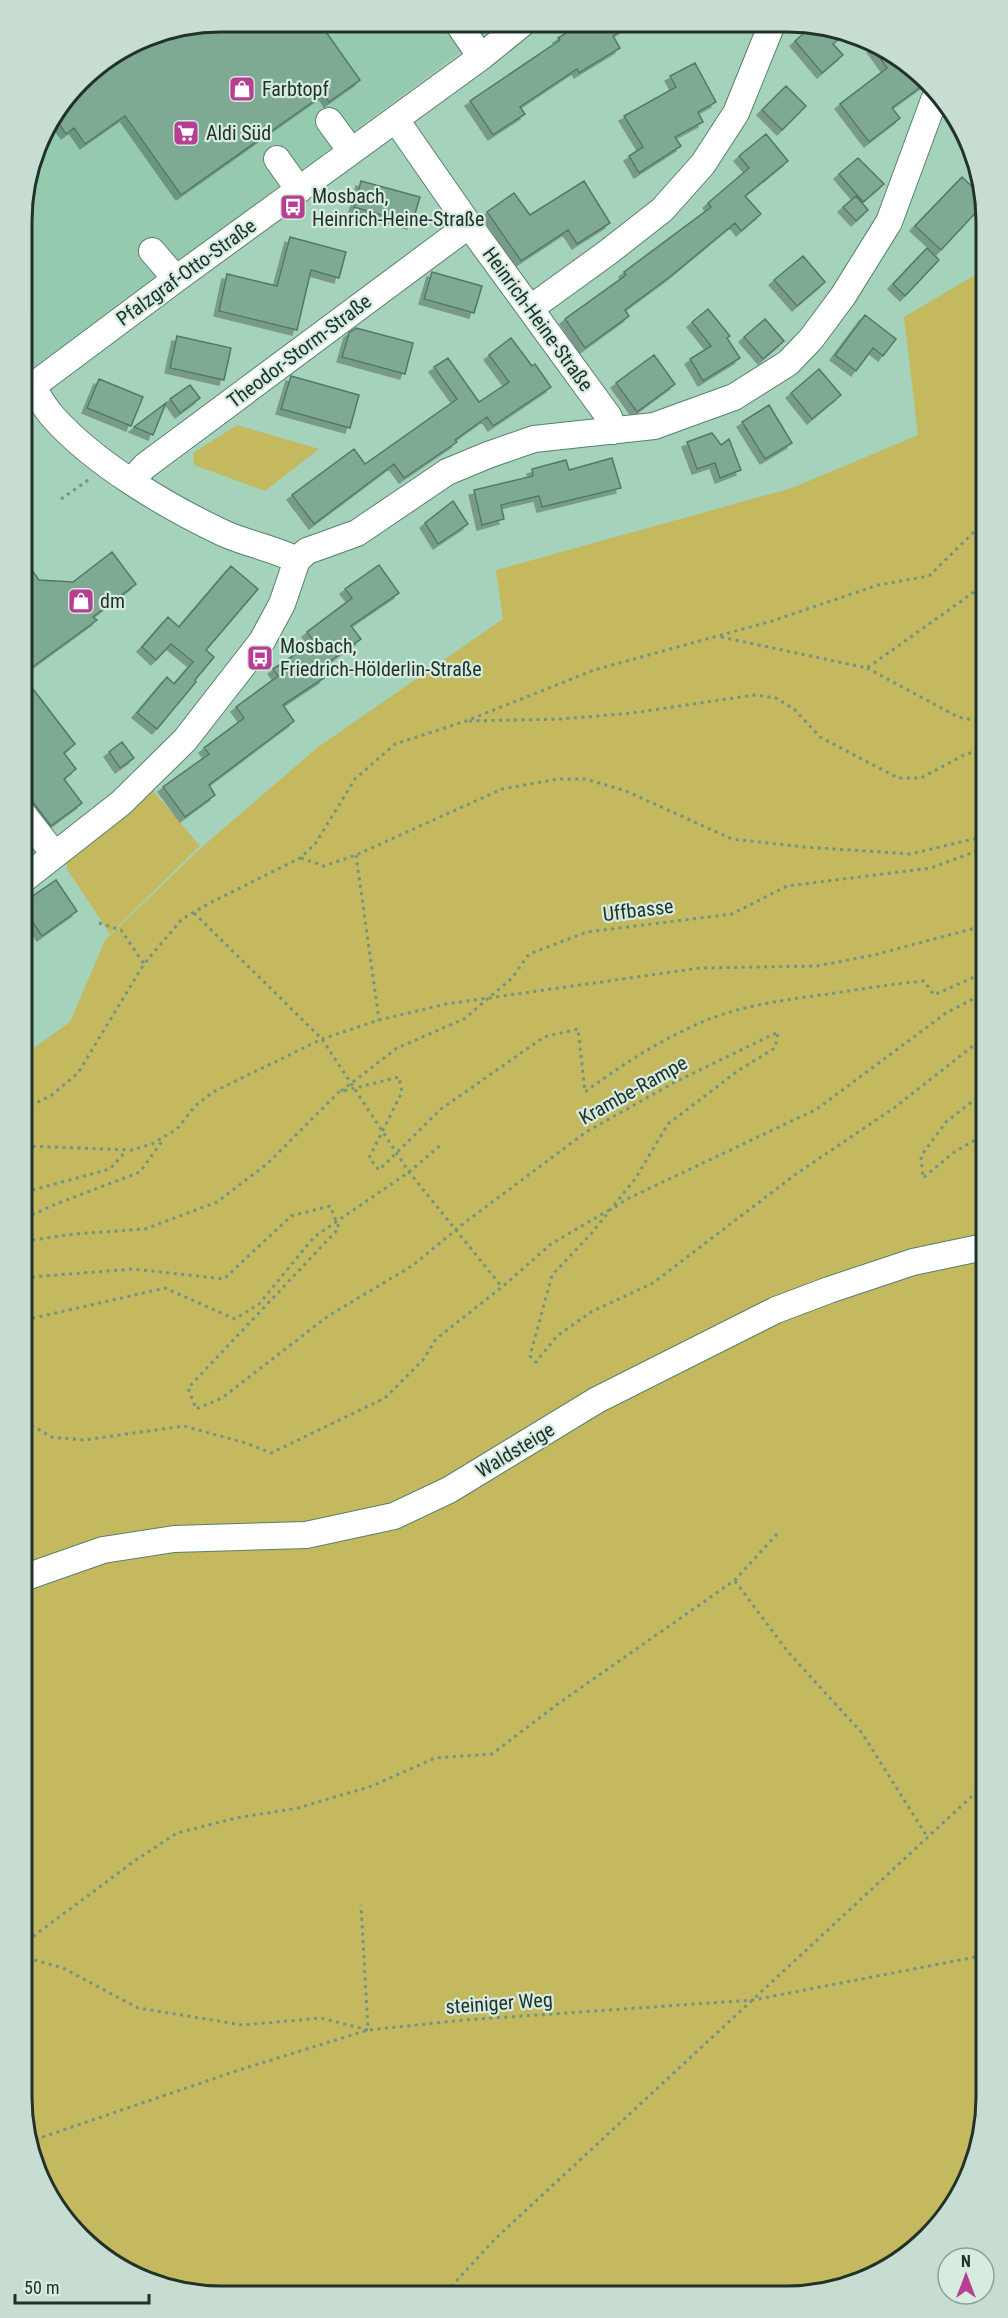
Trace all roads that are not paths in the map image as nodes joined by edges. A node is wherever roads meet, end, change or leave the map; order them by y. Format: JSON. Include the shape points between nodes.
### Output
{"nodes":[{"id":1,"x":464,"y":32,"type":"edge"},
{"id":2,"x":512,"y":32,"type":"edge"},
{"id":3,"x":769,"y":32,"type":"edge"},
{"id":4,"x":481,"y":57,"type":"junction"},
{"id":5,"x":934,"y":101,"type":"edge"},
{"id":6,"x":396,"y":120,"type":"junction"},
{"id":7,"x":329,"y":121,"type":"dead end"},
{"id":8,"x":351,"y":151,"type":"junction"},
{"id":9,"x":277,"y":159,"type":"dead end"},
{"id":10,"x":299,"y":189,"type":"junction"},
{"id":11,"x":469,"y":225,"type":"junction"},
{"id":12,"x":152,"y":251,"type":"dead end"},
{"id":13,"x":176,"y":279,"type":"junction"},
{"id":14,"x":531,"y":308,"type":"junction"},
{"id":15,"x":32,"y":387,"type":"edge"},
{"id":16,"x":32,"y":396,"type":"edge"},
{"id":17,"x":613,"y":431,"type":"junction"},
{"id":18,"x":131,"y":481,"type":"junction"},
{"id":19,"x":297,"y":560,"type":"junction"},
{"id":20,"x":32,"y":825,"type":"edge"},
{"id":21,"x":55,"y":855,"type":"junction"},
{"id":22,"x":32,"y":873,"type":"edge"},
{"id":23,"x":976,"y":1250,"type":"edge"},
{"id":24,"x":31,"y":1575,"type":"edge"}],
"edges":[{"from":1,"to":4,"type":"street"},
{"from":2,"to":4,"type":"street","name":"Pfalzgraf-Otto-Straße"},
{"from":3,"to":14,"type":"street","via":[[736,113],[703,164],[662,210]]},
{"from":4,"to":6,"type":"street","name":"Pfalzgraf-Otto-Straße"},
{"from":5,"to":17,"type":"street","via":[[889,222],[843,296],[788,363],[734,397],[654,426]]},
{"from":6,"to":8,"type":"street","name":"Pfalzgraf-Otto-Straße"},
{"from":6,"to":11,"type":"street","name":"Heinrich-Heine-Straße"},
{"from":7,"to":8,"type":"street"},
{"from":8,"to":10,"type":"street","name":"Pfalzgraf-Otto-Straße"},
{"from":9,"to":10,"type":"street"},
{"from":10,"to":13,"type":"street","name":"Pfalzgraf-Otto-Straße"},
{"from":11,"to":14,"type":"street","name":"Heinrich-Heine-Straße"},
{"from":11,"to":18,"type":"street","name":"Theodor-Storm-Straße","via":[[145,465]]},
{"from":12,"to":13,"type":"street"},
{"from":13,"to":15,"type":"street","name":"Pfalzgraf-Otto-Straße"},
{"from":14,"to":17,"type":"street","name":"Heinrich-Heine-Straße","via":[[609,417]]},
{"from":16,"to":18,"type":"street","via":[[86,449]]},
{"from":17,"to":19,"type":"street","via":[[534,439],[488,454],[447,472],[357,533],[307,551]]},
{"from":18,"to":19,"type":"street","via":[[225,533]]},
{"from":19,"to":21,"type":"street","via":[[282,604],[262,641],[185,740],[121,803]]},
{"from":20,"to":21,"type":"street"},
{"from":21,"to":22,"type":"street"},
{"from":23,"to":24,"type":"street","name":"Waldsteige","via":[[913,1262],[776,1310],[597,1400],[449,1490],[394,1516],[306,1535],[174,1539],[133,1545],[103,1550]]}]}
